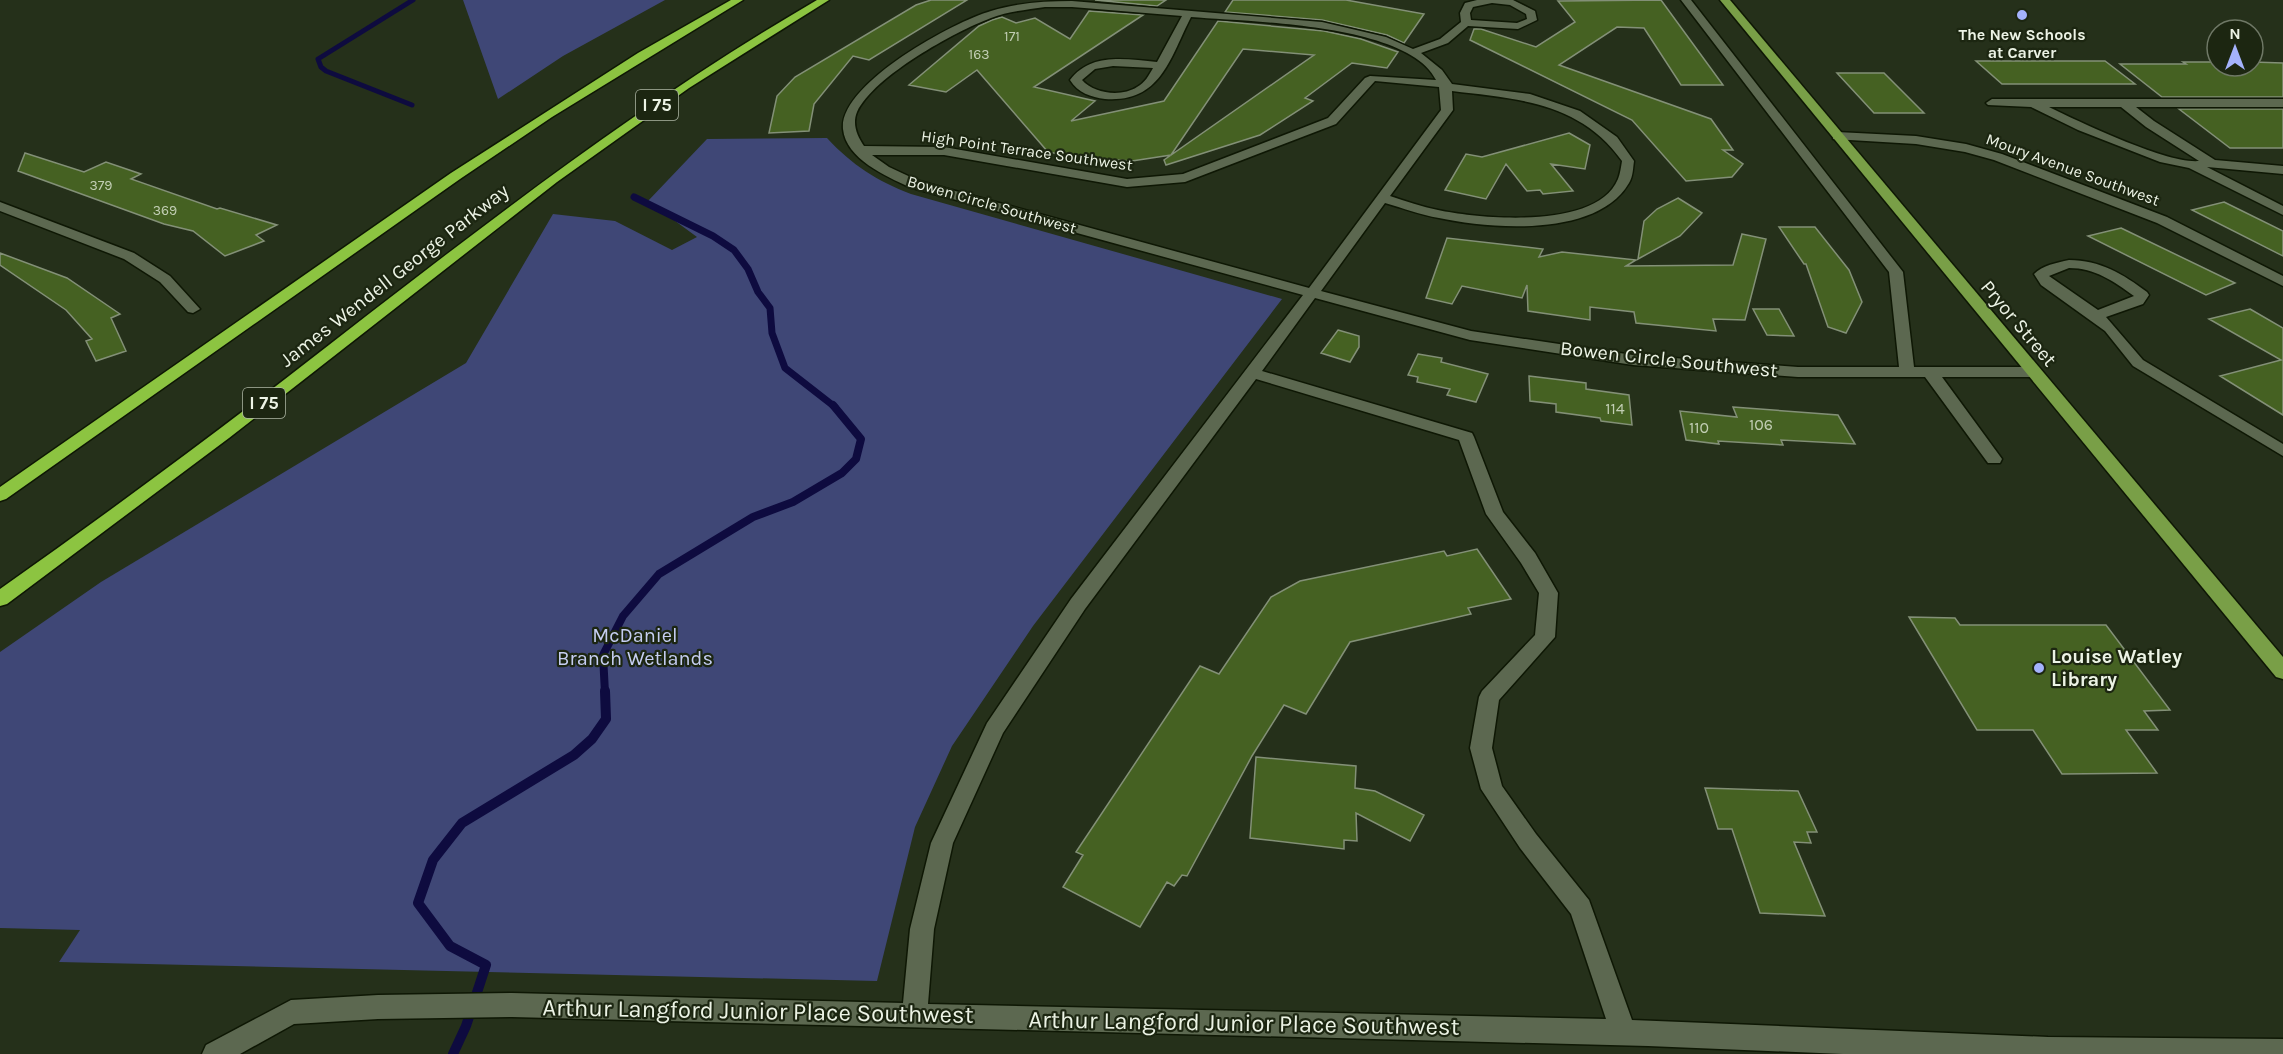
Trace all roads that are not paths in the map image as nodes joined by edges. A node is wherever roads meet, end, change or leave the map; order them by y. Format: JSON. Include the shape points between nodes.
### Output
{"nodes":[{"id":1,"x":738,"y":0,"type":"edge"},
{"id":2,"x":824,"y":0,"type":"edge"},
{"id":3,"x":1491,"y":0,"type":"edge"},
{"id":4,"x":1686,"y":0,"type":"edge"},
{"id":5,"x":1725,"y":0,"type":"edge"},
{"id":6,"x":1188,"y":14,"type":"junction"},
{"id":7,"x":1466,"y":23,"type":"junction"},
{"id":8,"x":1411,"y":53,"type":"junction"},
{"id":9,"x":1160,"y":64,"type":"junction"},
{"id":10,"x":1446,"y":86,"type":"junction"},
{"id":11,"x":1992,"y":103,"type":"dead end"},
{"id":12,"x":2031,"y":103,"type":"junction"},
{"id":13,"x":2124,"y":103,"type":"junction"},
{"id":14,"x":2283,"y":103,"type":"edge"},
{"id":15,"x":1837,"y":136,"type":"junction"},
{"id":16,"x":862,"y":151,"type":"junction"},
{"id":17,"x":2212,"y":163,"type":"junction"},
{"id":18,"x":2193,"y":165,"type":"junction"},
{"id":19,"x":2283,"y":171,"type":"edge"},
{"id":20,"x":1382,"y":198,"type":"junction"},
{"id":21,"x":0,"y":206,"type":"edge"},
{"id":22,"x":2283,"y":211,"type":"edge"},
{"id":23,"x":2283,"y":282,"type":"edge"},
{"id":24,"x":1312,"y":293,"type":"junction"},
{"id":25,"x":193,"y":309,"type":"dead end"},
{"id":26,"x":2096,"y":316,"type":"junction"},
{"id":27,"x":1907,"y":372,"type":"junction"},
{"id":28,"x":1930,"y":372,"type":"junction"},
{"id":29,"x":2033,"y":372,"type":"junction"},
{"id":30,"x":1252,"y":373,"type":"junction"},
{"id":31,"x":2283,"y":451,"type":"edge"},
{"id":32,"x":1994,"y":459,"type":"dead end"},
{"id":33,"x":0,"y":495,"type":"edge"},
{"id":34,"x":0,"y":599,"type":"edge"},
{"id":35,"x":2283,"y":671,"type":"edge"},
{"id":36,"x":914,"y":1016,"type":"junction"},
{"id":37,"x":1623,"y":1032,"type":"junction"},
{"id":38,"x":2283,"y":1052,"type":"edge"},
{"id":39,"x":216,"y":1054,"type":"edge"}],
"edges":[{"from":1,"to":33,"type":"highway","name":"James Wendell George Parkway","number":"I 75","via":[[510,139]]},
{"from":2,"to":34,"type":"highway","name":"James Wendell George Parkway","number":"I 75","via":[[700,75],[607,139],[197,455]]},
{"from":3,"to":7,"type":"street","via":[[1469,5]]},
{"from":3,"to":7,"type":"street","via":[[1517,4],[1531,13],[1532,20],[1518,26]]},
{"from":4,"to":27,"type":"street","via":[[1896,272]]},
{"from":5,"to":15,"type":"main road","name":"Pryor Street"},
{"from":6,"to":8,"type":"street","name":"Bowen Circle Southwest","via":[[1353,30]]},
{"from":6,"to":9,"type":"street"},
{"from":6,"to":16,"type":"street","name":"Bowen Circle Southwest","via":[[1063,4],[1013,8],[988,15],[920,51],[870,84],[856,99],[848,129]]},
{"from":7,"to":8,"type":"street","via":[[1444,41]]},
{"from":8,"to":10,"type":"street","name":"Bowen Circle Southwest","via":[[1436,70]]},
{"from":9,"to":9,"type":"street","via":[[1146,87],[1138,92],[1102,95],[1088,92],[1076,80],[1086,68],[1098,64]]},
{"from":10,"to":16,"type":"street","name":"High Point Terrace Southwest","via":[[1374,78],[1332,122],[1185,178],[1127,183],[944,151]]},
{"from":10,"to":20,"type":"street","via":[[1447,110]]},
{"from":10,"to":20,"type":"street","via":[[1530,97],[1576,114],[1613,140],[1628,160],[1624,182],[1603,204],[1549,221],[1480,221]]},
{"from":11,"to":12,"type":"street"},
{"from":12,"to":13,"type":"street"},
{"from":12,"to":18,"type":"street","via":[[2164,159]]},
{"from":13,"to":14,"type":"street"},
{"from":13,"to":17,"type":"street"},
{"from":15,"to":23,"type":"street","name":"Moury Avenue Southwest","via":[[1916,140],[1998,157],[2162,220]]},
{"from":15,"to":29,"type":"main road","name":"Pryor Street"},
{"from":16,"to":24,"type":"street","name":"Bowen Circle Southwest","via":[[879,167],[914,184]]},
{"from":17,"to":18,"type":"street"},
{"from":17,"to":19,"type":"street"},
{"from":18,"to":22,"type":"street"},
{"from":20,"to":24,"type":"street"},
{"from":21,"to":25,"type":"street","via":[[129,256],[165,279]]},
{"from":24,"to":27,"type":"street","name":"Bowen Circle Southwest","via":[[1470,335],[1633,360],[1798,372]]},
{"from":24,"to":30,"type":"street"},
{"from":26,"to":26,"type":"street","via":[[2046,282],[2041,274],[2052,267],[2078,262],[2096,266],[2142,295],[2138,302]]},
{"from":26,"to":31,"type":"street","via":[[2138,363]]},
{"from":27,"to":28,"type":"street","name":"Bowen Circle Southwest"},
{"from":28,"to":29,"type":"street","name":"Bowen Circle Southwest"},
{"from":28,"to":32,"type":"street"},
{"from":29,"to":35,"type":"main road","name":"Pryor Street"},
{"from":30,"to":36,"type":"street","via":[[1078,604],[994,729],[942,843],[922,929]]},
{"from":30,"to":37,"type":"street","via":[[1466,437],[1495,514],[1549,594],[1545,637],[1489,698],[1481,748],[1492,789],[1581,908]]},
{"from":36,"to":37,"type":"street","name":"Arthur Langford Junior Place Southwest"},
{"from":36,"to":39,"type":"street","name":"Arthur Langford Junior Place Southwest","via":[[512,1005],[378,1006],[291,1012]]},
{"from":37,"to":38,"type":"street","name":"Arthur Langford Junior Place Southwest","via":[[2048,1050]]}]}
